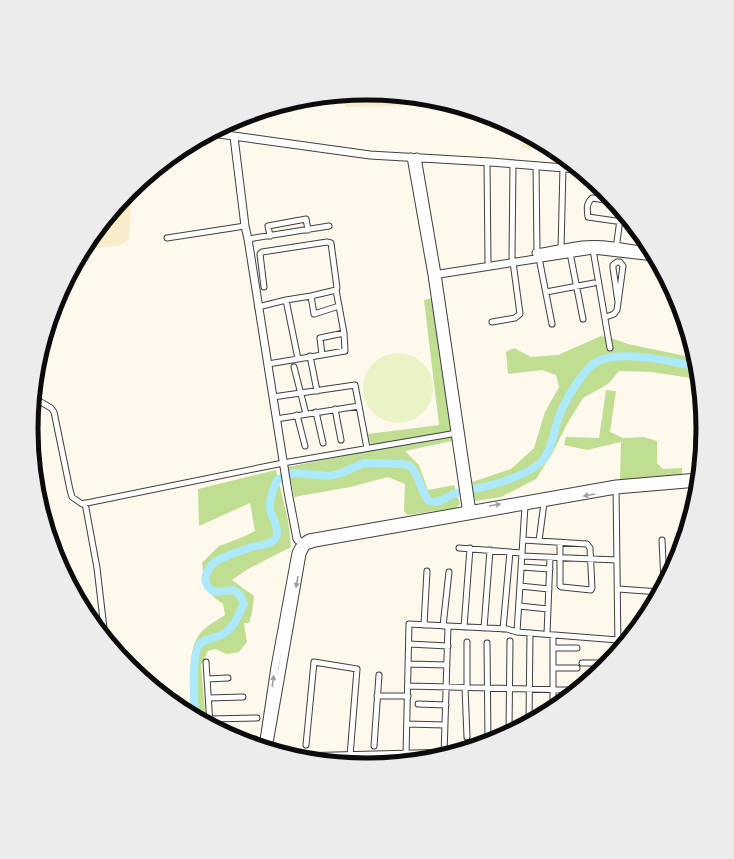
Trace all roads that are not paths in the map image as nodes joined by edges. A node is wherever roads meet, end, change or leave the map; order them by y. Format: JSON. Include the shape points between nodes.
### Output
{"nodes":[{"id":1,"x":220,"y":134,"type":"edge"},
{"id":2,"x":234,"y":137,"type":"junction"},
{"id":3,"x":414,"y":157,"type":"junction"},
{"id":4,"x":487,"y":162,"type":"junction"},
{"id":5,"x":513,"y":163,"type":"junction"},
{"id":6,"x":536,"y":165,"type":"junction"},
{"id":7,"x":562,"y":167,"type":"junction"},
{"id":8,"x":566,"y":168,"type":"edge"},
{"id":9,"x":602,"y":200,"type":"edge"},
{"id":10,"x":619,"y":221,"type":"joint"},
{"id":11,"x":245,"y":226,"type":"junction"},
{"id":12,"x":329,"y":226,"type":"dead end"},
{"id":13,"x":308,"y":230,"type":"junction"},
{"id":14,"x":270,"y":236,"type":"junction"},
{"id":15,"x":167,"y":238,"type":"dead end"},
{"id":16,"x":248,"y":240,"type":"junction"},
{"id":17,"x":590,"y":248,"type":"junction"},
{"id":18,"x":561,"y":249,"type":"junction"},
{"id":19,"x":616,"y":249,"type":"junction"},
{"id":20,"x":644,"y":251,"type":"edge"},
{"id":21,"x":570,"y":253,"type":"junction"},
{"id":22,"x":646,"y":255,"type":"edge"},
{"id":23,"x":538,"y":256,"type":"junction"},
{"id":24,"x":512,"y":260,"type":"junction"},
{"id":25,"x":488,"y":262,"type":"junction"},
{"id":26,"x":434,"y":273,"type":"junction"},
{"id":27,"x":263,"y":277,"type":"junction"},
{"id":28,"x":254,"y":278,"type":"junction"},
{"id":29,"x":594,"y":283,"type":"dead end"},
{"id":30,"x":264,"y":287,"type":"dead end"},
{"id":31,"x":576,"y":287,"type":"junction"},
{"id":32,"x":337,"y":288,"type":"dead end"},
{"id":33,"x":546,"y":292,"type":"junction"},
{"id":34,"x":311,"y":296,"type":"junction"},
{"id":35,"x":286,"y":300,"type":"junction"},
{"id":36,"x":618,"y":302,"type":"junction"},
{"id":37,"x":339,"y":306,"type":"junction"},
{"id":38,"x":258,"y":307,"type":"junction"},
{"id":39,"x":606,"y":317,"type":"junction"},
{"id":40,"x":583,"y":318,"type":"dead end"},
{"id":41,"x":492,"y":322,"type":"dead end"},
{"id":42,"x":552,"y":324,"type":"dead end"},
{"id":43,"x":344,"y":333,"type":"junction"},
{"id":44,"x":610,"y":348,"type":"dead end"},
{"id":45,"x":322,"y":355,"type":"junction"},
{"id":46,"x":310,"y":356,"type":"junction"},
{"id":47,"x":298,"y":359,"type":"junction"},
{"id":48,"x":268,"y":364,"type":"junction"},
{"id":49,"x":294,"y":367,"type":"dead end"},
{"id":50,"x":317,"y":391,"type":"junction"},
{"id":51,"x":300,"y":393,"type":"junction"},
{"id":52,"x":273,"y":397,"type":"junction"},
{"id":53,"x":40,"y":401,"type":"edge"},
{"id":54,"x":359,"y":406,"type":"junction"},
{"id":55,"x":335,"y":409,"type":"junction"},
{"id":56,"x":316,"y":412,"type":"junction"},
{"id":57,"x":306,"y":414,"type":"junction"},
{"id":58,"x":297,"y":415,"type":"junction"},
{"id":59,"x":276,"y":418,"type":"junction"},
{"id":60,"x":458,"y":432,"type":"junction"},
{"id":61,"x":341,"y":440,"type":"dead end"},
{"id":62,"x":323,"y":443,"type":"dead end"},
{"id":63,"x":305,"y":446,"type":"dead end"},
{"id":64,"x":367,"y":448,"type":"junction"},
{"id":65,"x":284,"y":465,"type":"junction"},
{"id":66,"x":692,"y":478,"type":"edge"},
{"id":67,"x":691,"y":483,"type":"edge"},
{"id":68,"x":616,"y":487,"type":"junction"},
{"id":69,"x":86,"y":503,"type":"junction"},
{"id":70,"x":544,"y":503,"type":"junction"},
{"id":71,"x":525,"y":506,"type":"junction"},
{"id":72,"x":470,"y":513,"type":"junction"},
{"id":73,"x":523,"y":540,"type":"junction"},
{"id":74,"x":662,"y":540,"type":"dead end"},
{"id":75,"x":539,"y":541,"type":"junction"},
{"id":76,"x":560,"y":542,"type":"junction"},
{"id":77,"x":303,"y":545,"type":"junction"},
{"id":78,"x":459,"y":548,"type":"dead end"},
{"id":79,"x":470,"y":548,"type":"junction"},
{"id":80,"x":490,"y":550,"type":"junction"},
{"id":81,"x":510,"y":552,"type":"junction"},
{"id":82,"x":522,"y":555,"type":"junction"},
{"id":83,"x":550,"y":558,"type":"junction"},
{"id":84,"x":560,"y":558,"type":"junction"},
{"id":85,"x":591,"y":560,"type":"junction"},
{"id":86,"x":617,"y":560,"type":"junction"},
{"id":87,"x":521,"y":567,"type":"junction"},
{"id":88,"x":550,"y":569,"type":"junction"},
{"id":89,"x":427,"y":571,"type":"dead end"},
{"id":90,"x":449,"y":572,"type":"dead end"},
{"id":91,"x":663,"y":572,"type":"edge"},
{"id":92,"x":520,"y":586,"type":"junction"},
{"id":93,"x":549,"y":589,"type":"junction"},
{"id":94,"x":618,"y":589,"type":"junction"},
{"id":95,"x":653,"y":592,"type":"edge"},
{"id":96,"x":519,"y":606,"type":"junction"},
{"id":97,"x":548,"y":609,"type":"junction"},
{"id":98,"x":424,"y":625,"type":"junction"},
{"id":99,"x":446,"y":626,"type":"junction"},
{"id":100,"x":104,"y":627,"type":"edge"},
{"id":101,"x":464,"y":627,"type":"junction"},
{"id":102,"x":484,"y":628,"type":"junction"},
{"id":103,"x":503,"y":629,"type":"junction"},
{"id":104,"x":517,"y":632,"type":"junction"},
{"id":105,"x":530,"y":633,"type":"junction"},
{"id":106,"x":550,"y":635,"type":"junction"},
{"id":107,"x":618,"y":640,"type":"joint"},
{"id":108,"x":510,"y":641,"type":"dead end"},
{"id":109,"x":467,"y":642,"type":"dead end"},
{"id":110,"x":488,"y":643,"type":"dead end"},
{"id":111,"x":409,"y":644,"type":"junction"},
{"id":112,"x":448,"y":646,"type":"junction"},
{"id":113,"x":553,"y":648,"type":"junction"},
{"id":114,"x":577,"y":648,"type":"dead end"},
{"id":115,"x":206,"y":662,"type":"dead end"},
{"id":116,"x":408,"y":664,"type":"junction"},
{"id":117,"x":598,"y":664,"type":"edge"},
{"id":118,"x":447,"y":666,"type":"junction"},
{"id":119,"x":553,"y":668,"type":"junction"},
{"id":120,"x":379,"y":675,"type":"dead end"},
{"id":121,"x":228,"y":678,"type":"dead end"},
{"id":122,"x":207,"y":679,"type":"junction"},
{"id":123,"x":408,"y":686,"type":"junction"},
{"id":124,"x":446,"y":687,"type":"junction"},
{"id":125,"x":466,"y":688,"type":"junction"},
{"id":126,"x":487,"y":688,"type":"junction"},
{"id":127,"x":509,"y":689,"type":"junction"},
{"id":128,"x":529,"y":689,"type":"junction"},
{"id":129,"x":553,"y":690,"type":"junction"},
{"id":130,"x":568,"y":690,"type":"edge"},
{"id":131,"x":377,"y":696,"type":"junction"},
{"id":132,"x":408,"y":696,"type":"junction"},
{"id":133,"x":244,"y":697,"type":"dead end"},
{"id":134,"x":209,"y":698,"type":"junction"},
{"id":135,"x":554,"y":700,"type":"edge"},
{"id":136,"x":418,"y":704,"type":"dead end"},
{"id":137,"x":446,"y":705,"type":"junction"},
{"id":138,"x":529,"y":715,"type":"edge"},
{"id":139,"x":257,"y":718,"type":"dead end"},
{"id":140,"x":210,"y":719,"type":"edge"},
{"id":141,"x":215,"y":722,"type":"edge"},
{"id":142,"x":407,"y":724,"type":"junction"},
{"id":143,"x":445,"y":725,"type":"junction"},
{"id":144,"x":509,"y":727,"type":"edge"},
{"id":145,"x":488,"y":735,"type":"edge"},
{"id":146,"x":467,"y":737,"type":"dead end"},
{"id":147,"x":264,"y":742,"type":"edge"},
{"id":148,"x":269,"y":743,"type":"edge"},
{"id":149,"x":306,"y":745,"type":"dead end"},
{"id":150,"x":374,"y":746,"type":"dead end"},
{"id":151,"x":444,"y":749,"type":"edge"},
{"id":152,"x":406,"y":755,"type":"junction"},
{"id":153,"x":363,"y":756,"type":"joint"},
{"id":154,"x":412,"y":756,"type":"edge"},
{"id":155,"x":346,"y":758,"type":"edge"},
{"id":156,"x":352,"y":758,"type":"edge"}],
"edges":[{"from":1,"to":2,"type":"street"},
{"from":2,"to":3,"type":"street","via":[[370,155]]},
{"from":2,"to":11,"type":"street"},
{"from":3,"to":4,"type":"street"},
{"from":3,"to":26,"type":"street"},
{"from":4,"to":5,"type":"street"},
{"from":4,"to":25,"type":"street"},
{"from":5,"to":6,"type":"street"},
{"from":5,"to":24,"type":"street"},
{"from":6,"to":7,"type":"street"},
{"from":6,"to":23,"type":"street"},
{"from":7,"to":8,"type":"street"},
{"from":7,"to":18,"type":"street"},
{"from":9,"to":10,"type":"street","via":[[592,198],[587,207],[588,217]]},
{"from":10,"to":19,"type":"street"},
{"from":11,"to":15,"type":"street"},
{"from":11,"to":16,"type":"street"},
{"from":12,"to":13,"type":"street"},
{"from":13,"to":14,"type":"street"},
{"from":13,"to":14,"type":"street","via":[[306,219],[268,226]]},
{"from":14,"to":16,"type":"street"},
{"from":16,"to":28,"type":"street"},
{"from":17,"to":18,"type":"street"},
{"from":17,"to":19,"type":"street"},
{"from":17,"to":21,"type":"street"},
{"from":17,"to":39,"type":"street"},
{"from":18,"to":23,"type":"street"},
{"from":19,"to":20,"type":"street"},
{"from":19,"to":22,"type":"street"},
{"from":21,"to":23,"type":"street"},
{"from":21,"to":31,"type":"street"},
{"from":23,"to":24,"type":"street"},
{"from":23,"to":33,"type":"street"},
{"from":24,"to":25,"type":"street"},
{"from":24,"to":26,"type":"street"},
{"from":24,"to":41,"type":"street","via":[[520,314],[515,318]]},
{"from":25,"to":26,"type":"street"},
{"from":26,"to":60,"type":"street"},
{"from":27,"to":28,"type":"street"},
{"from":27,"to":30,"type":"street"},
{"from":27,"to":32,"type":"street","via":[[259,256],[262,252],[330,242]]},
{"from":28,"to":38,"type":"street"},
{"from":29,"to":31,"type":"street"},
{"from":31,"to":33,"type":"street"},
{"from":31,"to":40,"type":"street"},
{"from":33,"to":42,"type":"street"},
{"from":34,"to":35,"type":"street"},
{"from":34,"to":37,"type":"street","via":[[336,290]]},
{"from":34,"to":37,"type":"street","via":[[314,314]]},
{"from":35,"to":38,"type":"street"},
{"from":35,"to":47,"type":"street"},
{"from":36,"to":36,"type":"street","via":[[623,266],[620,262],[614,263],[613,268]]},
{"from":36,"to":39,"type":"street","via":[[616,312]]},
{"from":37,"to":43,"type":"street"},
{"from":38,"to":48,"type":"street"},
{"from":39,"to":44,"type":"street"},
{"from":43,"to":45,"type":"street","via":[[345,351]]},
{"from":43,"to":45,"type":"street","via":[[320,338]]},
{"from":45,"to":46,"type":"street"},
{"from":46,"to":47,"type":"street"},
{"from":46,"to":50,"type":"street"},
{"from":47,"to":48,"type":"street"},
{"from":48,"to":52,"type":"street"},
{"from":49,"to":51,"type":"street"},
{"from":50,"to":51,"type":"street"},
{"from":50,"to":54,"type":"street","via":[[355,385]]},
{"from":51,"to":52,"type":"street"},
{"from":51,"to":57,"type":"street"},
{"from":52,"to":59,"type":"street"},
{"from":53,"to":69,"type":"street","via":[[54,412],[72,497],[79,503]]},
{"from":54,"to":55,"type":"street"},
{"from":54,"to":64,"type":"street"},
{"from":55,"to":56,"type":"street"},
{"from":55,"to":61,"type":"street"},
{"from":56,"to":57,"type":"street"},
{"from":56,"to":62,"type":"street"},
{"from":57,"to":58,"type":"street"},
{"from":58,"to":59,"type":"street"},
{"from":58,"to":63,"type":"street"},
{"from":59,"to":65,"type":"street"},
{"from":60,"to":64,"type":"street"},
{"from":60,"to":72,"type":"street"},
{"from":64,"to":65,"type":"street"},
{"from":65,"to":69,"type":"street"},
{"from":65,"to":77,"type":"street","via":[[297,539]]},
{"from":66,"to":68,"type":"street"},
{"from":67,"to":68,"type":"street"},
{"from":68,"to":70,"type":"street","one_way":true},
{"from":72,"to":68,"type":"street","one_way":true},
{"from":68,"to":86,"type":"street"},
{"from":69,"to":100,"type":"street"},
{"from":70,"to":71,"type":"street"},
{"from":70,"to":75,"type":"street"},
{"from":71,"to":72,"type":"street"},
{"from":71,"to":73,"type":"street"},
{"from":72,"to":77,"type":"street"},
{"from":73,"to":75,"type":"street"},
{"from":73,"to":82,"type":"street"},
{"from":74,"to":91,"type":"street"},
{"from":75,"to":76,"type":"street"},
{"from":76,"to":84,"type":"street"},
{"from":76,"to":85,"type":"street","via":[[589,545]]},
{"from":147,"to":77,"type":"street","one_way":true,"via":[[287,597],[296,553]]},
{"from":77,"to":148,"type":"street","one_way":true},
{"from":78,"to":79,"type":"street"},
{"from":79,"to":80,"type":"street"},
{"from":79,"to":101,"type":"street"},
{"from":80,"to":81,"type":"street"},
{"from":80,"to":102,"type":"street"},
{"from":81,"to":82,"type":"street"},
{"from":81,"to":103,"type":"street"},
{"from":82,"to":83,"type":"street"},
{"from":82,"to":87,"type":"street"},
{"from":83,"to":84,"type":"street"},
{"from":83,"to":88,"type":"street"},
{"from":84,"to":85,"type":"street"},
{"from":84,"to":85,"type":"street","via":[[561,586],[590,590]]},
{"from":85,"to":86,"type":"street"},
{"from":86,"to":94,"type":"street"},
{"from":87,"to":88,"type":"street"},
{"from":87,"to":92,"type":"street"},
{"from":88,"to":93,"type":"street"},
{"from":89,"to":98,"type":"street"},
{"from":90,"to":99,"type":"street"},
{"from":92,"to":93,"type":"street"},
{"from":92,"to":96,"type":"street"},
{"from":93,"to":97,"type":"street"},
{"from":94,"to":95,"type":"street"},
{"from":94,"to":107,"type":"street"},
{"from":96,"to":97,"type":"street"},
{"from":96,"to":104,"type":"street"},
{"from":97,"to":106,"type":"street"},
{"from":98,"to":99,"type":"street"},
{"from":98,"to":111,"type":"street","via":[[409,624]]},
{"from":99,"to":101,"type":"street"},
{"from":99,"to":112,"type":"street"},
{"from":101,"to":102,"type":"street"},
{"from":102,"to":103,"type":"street"},
{"from":103,"to":104,"type":"street"},
{"from":104,"to":105,"type":"street"},
{"from":105,"to":106,"type":"street"},
{"from":105,"to":128,"type":"street"},
{"from":106,"to":107,"type":"street"},
{"from":106,"to":113,"type":"street"},
{"from":108,"to":127,"type":"street"},
{"from":109,"to":125,"type":"street"},
{"from":110,"to":126,"type":"street"},
{"from":111,"to":112,"type":"street"},
{"from":111,"to":116,"type":"street"},
{"from":112,"to":118,"type":"street"},
{"from":113,"to":114,"type":"street"},
{"from":113,"to":119,"type":"street"},
{"from":115,"to":122,"type":"street"},
{"from":116,"to":118,"type":"street"},
{"from":116,"to":123,"type":"street"},
{"from":117,"to":119,"type":"street"},
{"from":118,"to":124,"type":"street"},
{"from":119,"to":129,"type":"street"},
{"from":120,"to":131,"type":"street"},
{"from":121,"to":122,"type":"street"},
{"from":122,"to":134,"type":"street"},
{"from":123,"to":124,"type":"street"},
{"from":123,"to":132,"type":"street"},
{"from":124,"to":125,"type":"street"},
{"from":124,"to":137,"type":"street"},
{"from":125,"to":126,"type":"street"},
{"from":125,"to":146,"type":"street"},
{"from":126,"to":127,"type":"street"},
{"from":126,"to":145,"type":"street"},
{"from":127,"to":128,"type":"street"},
{"from":127,"to":144,"type":"street"},
{"from":128,"to":129,"type":"street"},
{"from":128,"to":138,"type":"street"},
{"from":129,"to":130,"type":"street"},
{"from":129,"to":135,"type":"street"},
{"from":131,"to":132,"type":"street"},
{"from":131,"to":150,"type":"street"},
{"from":132,"to":142,"type":"street"},
{"from":133,"to":134,"type":"street"},
{"from":134,"to":140,"type":"street"},
{"from":136,"to":137,"type":"street"},
{"from":137,"to":143,"type":"street"},
{"from":139,"to":141,"type":"street"},
{"from":142,"to":143,"type":"street"},
{"from":142,"to":152,"type":"street"},
{"from":143,"to":151,"type":"street"},
{"from":149,"to":155,"type":"street","via":[[314,662],[357,669]]},
{"from":152,"to":153,"type":"street"},
{"from":152,"to":154,"type":"street"},
{"from":153,"to":156,"type":"street"}]}
